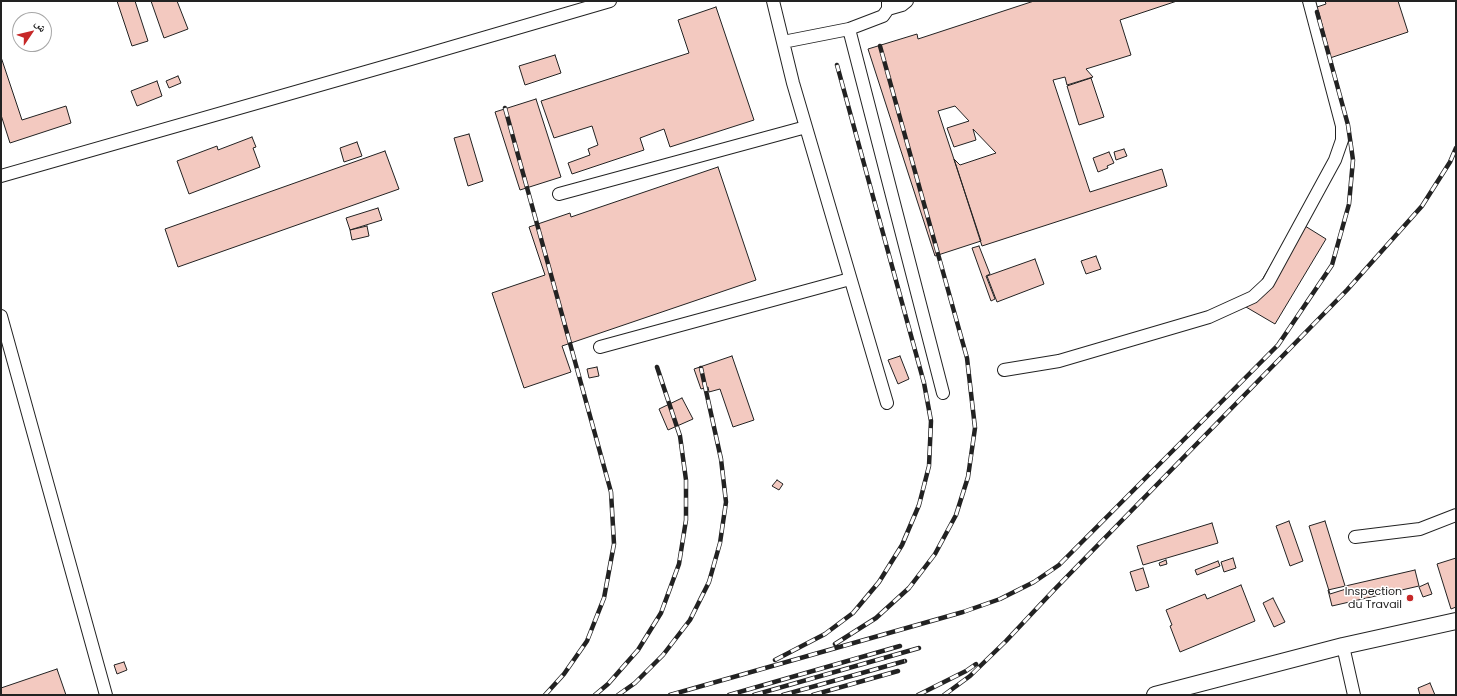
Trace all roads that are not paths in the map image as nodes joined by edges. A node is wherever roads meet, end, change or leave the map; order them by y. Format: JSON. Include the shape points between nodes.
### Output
{"nodes":[{"id":1,"x":610,"y":1,"type":"edge"},
{"id":2,"x":773,"y":1,"type":"edge"},
{"id":3,"x":907,"y":1,"type":"edge"},
{"id":4,"x":1309,"y":1,"type":"edge"},
{"id":5,"x":888,"y":5,"type":"edge"},
{"id":6,"x":849,"y":28,"type":"junction"},
{"id":7,"x":783,"y":42,"type":"junction"},
{"id":8,"x":806,"y":126,"type":"junction"},
{"id":9,"x":1,"y":176,"type":"edge"},
{"id":10,"x":558,"y":194,"type":"dead end"},
{"id":11,"x":850,"y":279,"type":"junction"},
{"id":12,"x":1,"y":316,"type":"edge"},
{"id":13,"x":600,"y":347,"type":"dead end"},
{"id":14,"x":1004,"y":370,"type":"dead end"},
{"id":15,"x":943,"y":393,"type":"dead end"},
{"id":16,"x":887,"y":403,"type":"dead end"},
{"id":17,"x":1456,"y":515,"type":"edge"},
{"id":18,"x":1355,"y":537,"type":"dead end"},
{"id":19,"x":1456,"y":621,"type":"edge"},
{"id":20,"x":1343,"y":646,"type":"junction"},
{"id":21,"x":106,"y":695,"type":"edge"},
{"id":22,"x":1155,"y":695,"type":"edge"},
{"id":23,"x":1354,"y":695,"type":"edge"}],
"edges":[{"from":1,"to":9,"type":"street"},
{"from":2,"to":7,"type":"street"},
{"from":3,"to":5,"type":"street","via":[[902,5]]},
{"from":4,"to":14,"type":"street","via":[[1342,126],[1342,140],[1335,160],[1268,283],[1253,297],[1209,317],[1059,361]]},
{"from":5,"to":6,"type":"street","via":[[883,16]]},
{"from":6,"to":7,"type":"street"},
{"from":6,"to":15,"type":"street"},
{"from":7,"to":8,"type":"street"},
{"from":8,"to":10,"type":"street"},
{"from":8,"to":11,"type":"street"},
{"from":11,"to":13,"type":"street"},
{"from":11,"to":16,"type":"street"},
{"from":12,"to":21,"type":"street"},
{"from":17,"to":18,"type":"street","via":[[1420,529]]},
{"from":19,"to":20,"type":"main road"},
{"from":20,"to":22,"type":"main road"},
{"from":20,"to":23,"type":"street"}]}
